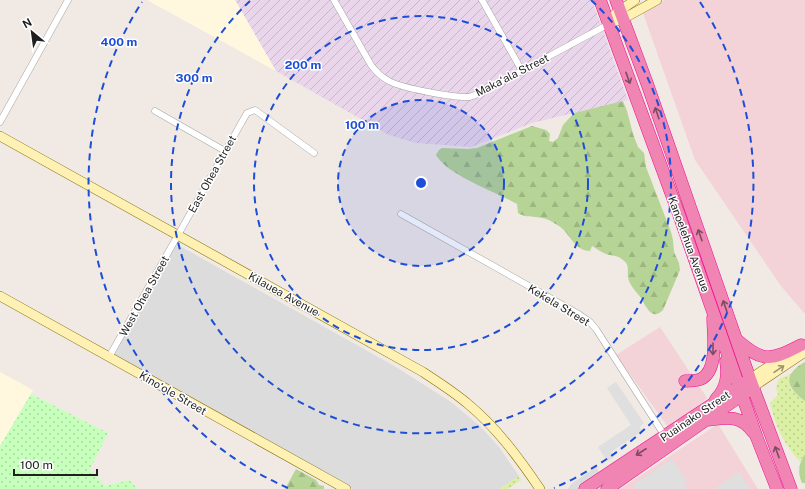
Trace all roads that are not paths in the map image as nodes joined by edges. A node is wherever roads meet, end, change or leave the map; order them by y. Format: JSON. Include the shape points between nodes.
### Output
{"nodes":[{"id":1,"x":68,"y":0,"type":"edge"},
{"id":2,"x":334,"y":0,"type":"edge"},
{"id":3,"x":482,"y":0,"type":"edge"},
{"id":4,"x":600,"y":0,"type":"edge"},
{"id":5,"x":635,"y":0,"type":"edge"},
{"id":6,"x":657,"y":0,"type":"edge"},
{"id":7,"x":619,"y":10,"type":"edge"},
{"id":8,"x":608,"y":22,"type":"junction"},
{"id":9,"x":522,"y":71,"type":"junction"},
{"id":10,"x":155,"y":111,"type":"dead end"},
{"id":11,"x":0,"y":122,"type":"edge"},
{"id":12,"x":0,"y":136,"type":"edge"},
{"id":13,"x":225,"y":150,"type":"junction"},
{"id":14,"x":314,"y":153,"type":"dead end"},
{"id":15,"x":401,"y":214,"type":"dead end"},
{"id":16,"x":178,"y":235,"type":"junction"},
{"id":17,"x":0,"y":296,"type":"edge"},
{"id":18,"x":713,"y":310,"type":"junction"},
{"id":19,"x":722,"y":334,"type":"junction"},
{"id":20,"x":736,"y":339,"type":"junction"},
{"id":21,"x":804,"y":346,"type":"edge"},
{"id":22,"x":109,"y":357,"type":"junction"},
{"id":23,"x":685,"y":381,"type":"dead end"},
{"id":24,"x":751,"y":383,"type":"junction"},
{"id":25,"x":741,"y":390,"type":"junction"},
{"id":26,"x":709,"y":407,"type":"junction"},
{"id":27,"x":705,"y":420,"type":"junction"},
{"id":28,"x":757,"y":438,"type":"junction"},
{"id":29,"x":668,"y":440,"type":"junction"},
{"id":30,"x":520,"y":460,"type":"junction"},
{"id":31,"x":346,"y":489,"type":"edge"},
{"id":32,"x":540,"y":489,"type":"edge"},
{"id":33,"x":546,"y":489,"type":"edge"},
{"id":34,"x":585,"y":489,"type":"edge"},
{"id":35,"x":607,"y":489,"type":"edge"},
{"id":36,"x":777,"y":489,"type":"edge"},
{"id":37,"x":791,"y":489,"type":"edge"}],
"edges":[{"from":1,"to":11,"type":"street"},
{"from":2,"to":9,"type":"street","name":"Maka‘ala Street","via":[[371,64],[378,74],[390,82],[456,97],[470,97]]},
{"from":3,"to":9,"type":"street"},
{"from":4,"to":8,"type":"highway","name":"Kanoelehua Avenue"},
{"from":5,"to":7,"type":"street"},
{"from":6,"to":7,"type":"street"},
{"from":7,"to":8,"type":"street"},
{"from":20,"to":7,"type":"highway","name":"Kanoelehua Avenue","one_way":true},
{"from":8,"to":9,"type":"street","name":"Maka‘ala Street"},
{"from":8,"to":18,"type":"highway","name":"Kanoelehua Avenue","one_way":true},
{"from":10,"to":13,"type":"street"},
{"from":12,"to":16,"type":"street","name":"Kilauea Avenue"},
{"from":13,"to":14,"type":"street","name":"East Ohea Street","via":[[247,113],[255,110]]},
{"from":13,"to":16,"type":"street","name":"East Ohea Street"},
{"from":15,"to":29,"type":"street","name":"Kekela Street","via":[[590,322]]},
{"from":16,"to":22,"type":"street","name":"West Ohea Street"},
{"from":16,"to":30,"type":"street","name":"Kilauea Avenue","via":[[423,372],[469,404]]},
{"from":17,"to":22,"type":"street","name":"Kinoʻole Street"},
{"from":18,"to":19,"type":"highway","name":"Kanoelehua Avenue"},
{"from":18,"to":23,"type":"highway","one_way":true,"via":[[712,367],[703,378]]},
{"from":19,"to":25,"type":"highway","name":"Kanoelehua Avenue"},
{"from":19,"to":26,"type":"highway","via":[[727,380],[724,389]]},
{"from":20,"to":21,"type":"highway","via":[[754,353],[767,357],[781,355]]},
{"from":20,"to":24,"type":"highway","name":"Kanoelehua Avenue"},
{"from":21,"to":24,"type":"street","name":"Puainako Street"},
{"from":22,"to":31,"type":"street","name":"Kinoʻole Street"},
{"from":24,"to":25,"type":"highway","name":"Puainako Street"},
{"from":37,"to":24,"type":"highway","name":"Kanoelehua Avenue","one_way":true},
{"from":25,"to":26,"type":"highway","name":"Puainako Street"},
{"from":25,"to":27,"type":"highway","name":"Puainako Street"},
{"from":25,"to":28,"type":"highway","name":"Kanoelehua Avenue"},
{"from":26,"to":29,"type":"highway","name":"Puainako Street"},
{"from":27,"to":28,"type":"highway","via":[[737,419],[748,426]]},
{"from":27,"to":29,"type":"highway","name":"Puainako Street"},
{"from":28,"to":36,"type":"highway","name":"Kanoelehua Avenue"},
{"from":29,"to":34,"type":"highway","name":"Puainako Street","one_way":true},
{"from":29,"to":35,"type":"highway","name":"Puainako Street"},
{"from":30,"to":32,"type":"street","name":"Kilauea Avenue"},
{"from":30,"to":33,"type":"street"}]}
